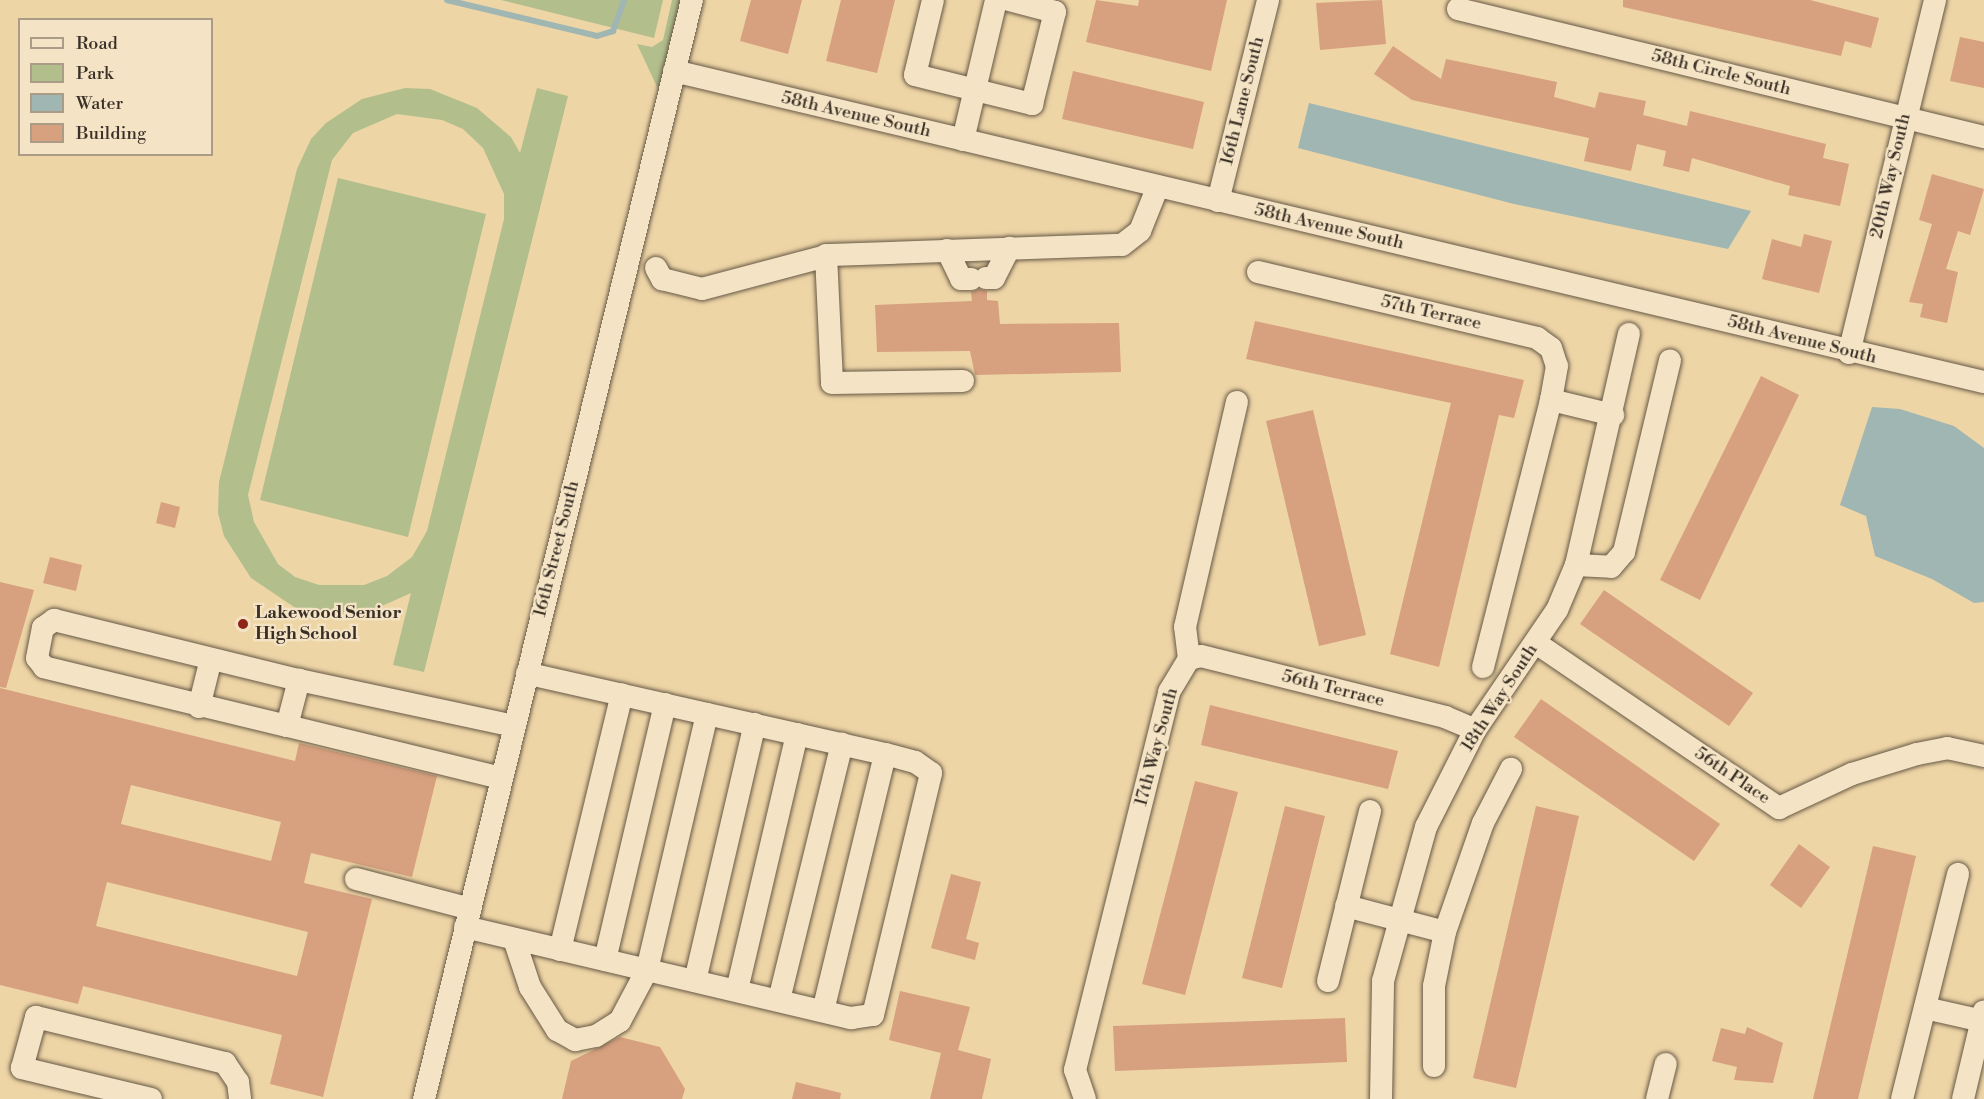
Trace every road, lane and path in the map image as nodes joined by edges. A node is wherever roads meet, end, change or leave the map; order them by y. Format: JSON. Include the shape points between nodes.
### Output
{"nodes":[{"id":1,"x":692,"y":0,"type":"edge"},
{"id":2,"x":933,"y":0,"type":"edge"},
{"id":3,"x":996,"y":0,"type":"edge"},
{"id":4,"x":1009,"y":0,"type":"edge"},
{"id":5,"x":1268,"y":0,"type":"edge"},
{"id":6,"x":1935,"y":0,"type":"edge"},
{"id":7,"x":1458,"y":9,"type":"dead end"},
{"id":8,"x":674,"y":71,"type":"junction"},
{"id":9,"x":974,"y":90,"type":"junction"},
{"id":10,"x":1905,"y":118,"type":"junction"},
{"id":11,"x":1984,"y":137,"type":"edge"},
{"id":12,"x":963,"y":140,"type":"junction"},
{"id":13,"x":1158,"y":186,"type":"junction"},
{"id":14,"x":1218,"y":201,"type":"junction"},
{"id":15,"x":1009,"y":248,"type":"junction"},
{"id":16,"x":947,"y":250,"type":"junction"},
{"id":17,"x":826,"y":255,"type":"junction"},
{"id":18,"x":626,"y":259,"type":"junction"},
{"id":19,"x":1258,"y":272,"type":"dead end"},
{"id":20,"x":1629,"y":334,"type":"dead end"},
{"id":21,"x":1849,"y":353,"type":"junction"},
{"id":22,"x":1670,"y":360,"type":"dead end"},
{"id":23,"x":963,"y":381,"type":"dead end"},
{"id":24,"x":1984,"y":382,"type":"edge"},
{"id":25,"x":1551,"y":400,"type":"junction"},
{"id":26,"x":1237,"y":402,"type":"dead end"},
{"id":27,"x":1612,"y":415,"type":"junction"},
{"id":28,"x":1576,"y":565,"type":"junction"},
{"id":29,"x":1536,"y":643,"type":"junction"},
{"id":30,"x":211,"y":659,"type":"junction"},
{"id":31,"x":1189,"y":659,"type":"junction"},
{"id":32,"x":1483,"y":667,"type":"dead end"},
{"id":33,"x":527,"y":673,"type":"junction"},
{"id":34,"x":299,"y":680,"type":"junction"},
{"id":35,"x":622,"y":694,"type":"junction"},
{"id":36,"x":665,"y":704,"type":"junction"},
{"id":37,"x":199,"y":707,"type":"junction"},
{"id":38,"x":707,"y":714,"type":"junction"},
{"id":39,"x":755,"y":724,"type":"junction"},
{"id":40,"x":287,"y":726,"type":"junction"},
{"id":41,"x":514,"y":726,"type":"junction"},
{"id":42,"x":1475,"y":730,"type":"junction"},
{"id":43,"x":797,"y":734,"type":"junction"},
{"id":44,"x":842,"y":744,"type":"junction"},
{"id":45,"x":885,"y":754,"type":"junction"},
{"id":46,"x":1984,"y":756,"type":"edge"},
{"id":47,"x":1511,"y":769,"type":"dead end"},
{"id":48,"x":501,"y":778,"type":"junction"},
{"id":49,"x":1370,"y":811,"type":"dead end"},
{"id":50,"x":1958,"y":874,"type":"dead end"},
{"id":51,"x":356,"y":879,"type":"dead end"},
{"id":52,"x":1346,"y":906,"type":"junction"},
{"id":53,"x":1400,"y":917,"type":"junction"},
{"id":54,"x":467,"y":918,"type":"junction"},
{"id":55,"x":1445,"y":932,"type":"junction"},
{"id":56,"x":514,"y":939,"type":"junction"},
{"id":57,"x":560,"y":950,"type":"junction"},
{"id":58,"x":605,"y":960,"type":"junction"},
{"id":59,"x":647,"y":970,"type":"junction"},
{"id":60,"x":695,"y":981,"type":"junction"},
{"id":61,"x":1328,"y":981,"type":"dead end"},
{"id":62,"x":737,"y":990,"type":"junction"},
{"id":63,"x":779,"y":1000,"type":"junction"},
{"id":64,"x":1925,"y":1008,"type":"junction"},
{"id":65,"x":823,"y":1011,"type":"junction"},
{"id":66,"x":1983,"y":1016,"type":"edge"},
{"id":67,"x":1666,"y":1064,"type":"dead end"},
{"id":68,"x":1434,"y":1065,"type":"dead end"},
{"id":69,"x":1083,"y":1096,"type":"edge"},
{"id":70,"x":151,"y":1099,"type":"edge"},
{"id":71,"x":240,"y":1099,"type":"edge"},
{"id":72,"x":424,"y":1099,"type":"edge"},
{"id":73,"x":1381,"y":1099,"type":"edge"},
{"id":74,"x":1657,"y":1099,"type":"edge"},
{"id":75,"x":1902,"y":1099,"type":"edge"},
{"id":76,"x":1963,"y":1099,"type":"edge"}],
"edges":[{"from":1,"to":8,"type":"street","name":"16th Street South"},
{"from":2,"to":9,"type":"street","via":[[915,75]]},
{"from":3,"to":9,"type":"street"},
{"from":4,"to":9,"type":"street","via":[[1055,12],[1032,104]]},
{"from":5,"to":14,"type":"street","name":"16th Lane South"},
{"from":6,"to":10,"type":"street","name":"20th Way South"},
{"from":7,"to":10,"type":"street","name":"58th Circle South"},
{"from":8,"to":12,"type":"street","name":"58th Avenue South"},
{"from":8,"to":18,"type":"street","name":"16th Street South"},
{"from":9,"to":12,"type":"street"},
{"from":10,"to":11,"type":"street","name":"58th Circle South"},
{"from":10,"to":21,"type":"street","name":"20th Way South"},
{"from":12,"to":13,"type":"street","name":"58th Avenue South"},
{"from":13,"to":14,"type":"street","name":"58th Avenue South"},
{"from":13,"to":15,"type":"street","via":[[1140,231],[1122,245]]},
{"from":14,"to":21,"type":"street","name":"58th Avenue South"},
{"from":15,"to":16,"type":"street"},
{"from":15,"to":16,"type":"street","via":[[994,278],[979,279],[961,279]]},
{"from":16,"to":17,"type":"street"},
{"from":17,"to":18,"type":"street","via":[[716,282],[702,289],[662,279],[656,268]]},
{"from":17,"to":23,"type":"street","via":[[832,383]]},
{"from":18,"to":33,"type":"street","name":"16th Street South"},
{"from":19,"to":25,"type":"street","name":"57th Terrace","via":[[1538,338],[1551,348],[1557,366]]},
{"from":20,"to":27,"type":"street","name":"18th Way South"},
{"from":21,"to":24,"type":"street","name":"58th Avenue South"},
{"from":22,"to":28,"type":"street","via":[[1624,552],[1611,567]]},
{"from":25,"to":27,"type":"street"},
{"from":25,"to":32,"type":"street","name":"57th Terrace"},
{"from":26,"to":31,"type":"street","via":[[1185,627]]},
{"from":27,"to":28,"type":"street","name":"18th Way South"},
{"from":28,"to":29,"type":"street","name":"18th Way South"},
{"from":29,"to":42,"type":"street","name":"18th Way South"},
{"from":29,"to":46,"type":"street","name":"56th Place","via":[[1779,808],[1852,774],[1917,754],[1947,748]]},
{"from":30,"to":34,"type":"street"},
{"from":30,"to":37,"type":"street"},
{"from":30,"to":37,"type":"street","via":[[54,620],[43,628],[37,658],[44,667]]},
{"from":31,"to":42,"type":"street","name":"56th Terrace","via":[[1212,659],[1445,717]]},
{"from":31,"to":69,"type":"street","name":"17th Way South","via":[[1169,692],[1075,1070]]},
{"from":33,"to":35,"type":"street"},
{"from":33,"to":41,"type":"street","name":"16th Street South"},
{"from":34,"to":40,"type":"street"},
{"from":34,"to":41,"type":"street"},
{"from":35,"to":36,"type":"street"},
{"from":35,"to":57,"type":"street"},
{"from":36,"to":38,"type":"street"},
{"from":36,"to":58,"type":"street"},
{"from":37,"to":40,"type":"street"},
{"from":38,"to":39,"type":"street"},
{"from":38,"to":59,"type":"street"},
{"from":39,"to":43,"type":"street"},
{"from":39,"to":60,"type":"street"},
{"from":40,"to":48,"type":"street"},
{"from":41,"to":48,"type":"street","name":"16th Street South"},
{"from":42,"to":53,"type":"street","name":"18th Way South","via":[[1426,827]]},
{"from":43,"to":44,"type":"street"},
{"from":43,"to":62,"type":"street"},
{"from":44,"to":45,"type":"street"},
{"from":44,"to":63,"type":"street"},
{"from":45,"to":65,"type":"street"},
{"from":45,"to":65,"type":"street","via":[[915,762],[931,773],[873,1015],[851,1017]]},
{"from":47,"to":55,"type":"street","via":[[1483,823]]},
{"from":48,"to":54,"type":"street","name":"16th Street South"},
{"from":49,"to":52,"type":"street"},
{"from":50,"to":64,"type":"street"},
{"from":51,"to":54,"type":"street"},
{"from":52,"to":53,"type":"street"},
{"from":52,"to":61,"type":"street"},
{"from":53,"to":55,"type":"street"},
{"from":53,"to":73,"type":"street","name":"18th Way South","via":[[1383,981]]},
{"from":54,"to":56,"type":"street"},
{"from":54,"to":72,"type":"street","name":"16th Street South"},
{"from":55,"to":68,"type":"street","via":[[1434,986]]},
{"from":56,"to":57,"type":"street"},
{"from":56,"to":59,"type":"street","via":[[530,987],[557,1030],[575,1040],[596,1036],[620,1021]]},
{"from":57,"to":58,"type":"street"},
{"from":58,"to":59,"type":"street"},
{"from":59,"to":60,"type":"street"},
{"from":60,"to":62,"type":"street"},
{"from":62,"to":63,"type":"street"},
{"from":63,"to":65,"type":"street"},
{"from":64,"to":66,"type":"street"},
{"from":64,"to":75,"type":"street"},
{"from":66,"to":76,"type":"street"},
{"from":67,"to":74,"type":"street"},
{"from":70,"to":71,"type":"street","via":[[22,1068],[36,1017],[225,1063],[238,1082]]}]}
